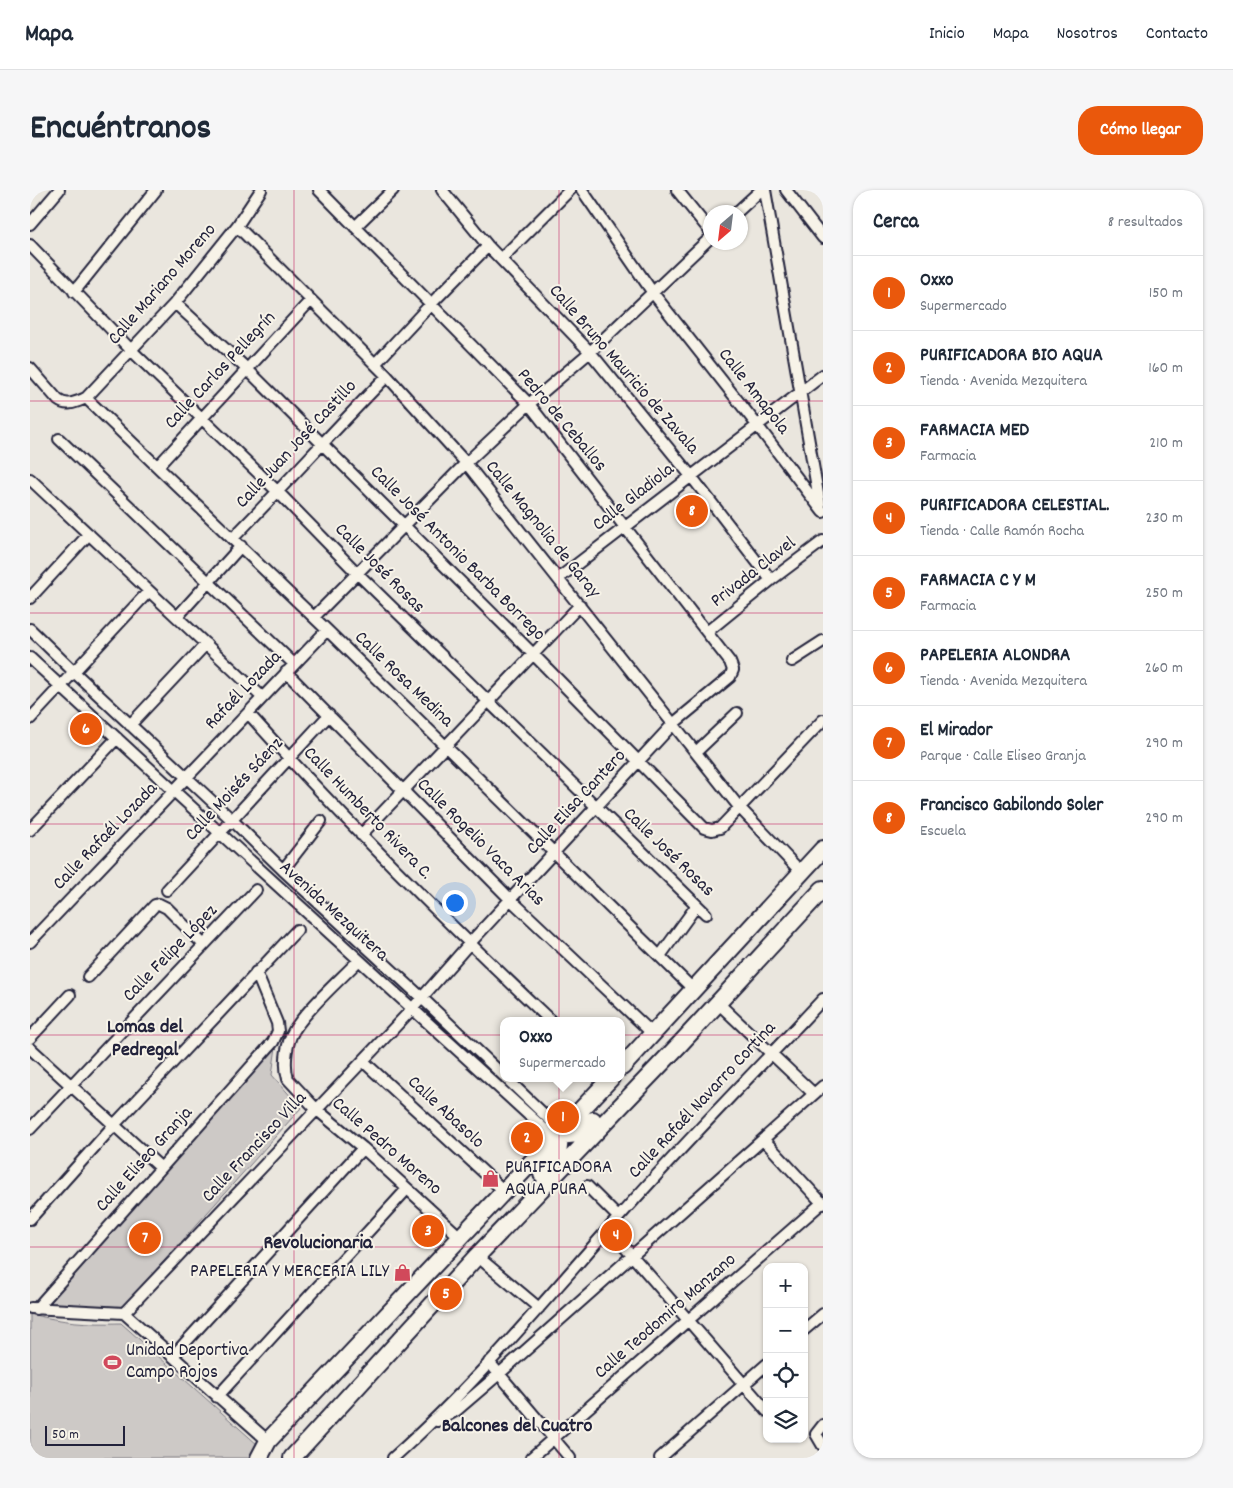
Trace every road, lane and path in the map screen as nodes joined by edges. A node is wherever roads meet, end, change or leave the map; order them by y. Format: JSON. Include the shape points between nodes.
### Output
{"nodes":[{"id":1,"x":59,"y":190,"type":"edge"},
{"id":2,"x":156,"y":190,"type":"edge"},
{"id":3,"x":260,"y":190,"type":"edge"},
{"id":4,"x":319,"y":190,"type":"edge"},
{"id":5,"x":393,"y":190,"type":"edge"},
{"id":6,"x":442,"y":190,"type":"edge"},
{"id":7,"x":570,"y":190,"type":"edge"},
{"id":8,"x":582,"y":190,"type":"edge"},
{"id":9,"x":677,"y":190,"type":"edge"},
{"id":10,"x":761,"y":190,"type":"edge"},
{"id":11,"x":765,"y":190,"type":"edge"},
{"id":12,"x":786,"y":190,"type":"edge"},
{"id":13,"x":745,"y":205,"type":"edge"},
{"id":14,"x":703,"y":222,"type":"edge"},
{"id":15,"x":30,"y":224,"type":"edge"},
{"id":16,"x":237,"y":226,"type":"junction"},
{"id":17,"x":355,"y":227,"type":"junction"},
{"id":18,"x":823,"y":238,"type":"edge"},
{"id":19,"x":30,"y":245,"type":"edge"},
{"id":20,"x":703,"y":245,"type":"edge"},
{"id":21,"x":488,"y":246,"type":"junction"},
{"id":22,"x":501,"y":259,"type":"junction"},
{"id":23,"x":74,"y":292,"type":"junction"},
{"id":24,"x":653,"y":294,"type":"junction"},
{"id":25,"x":311,"y":300,"type":"junction"},
{"id":26,"x":175,"y":303,"type":"junction"},
{"id":27,"x":430,"y":304,"type":"junction"},
{"id":28,"x":131,"y":350,"type":"junction"},
{"id":29,"x":590,"y":352,"type":"junction"},
{"id":30,"x":375,"y":364,"type":"junction"},
{"id":31,"x":30,"y":368,"type":"edge"},
{"id":32,"x":247,"y":369,"type":"junction"},
{"id":33,"x":823,"y":375,"type":"edge"},
{"id":34,"x":387,"y":376,"type":"junction"},
{"id":35,"x":801,"y":391,"type":"junction"},
{"id":36,"x":86,"y":398,"type":"junction"},
{"id":37,"x":529,"y":404,"type":"junction"},
{"id":38,"x":202,"y":419,"type":"junction"},
{"id":39,"x":757,"y":425,"type":"junction"},
{"id":40,"x":59,"y":440,"type":"dead end"},
{"id":41,"x":321,"y":444,"type":"junction"},
{"id":42,"x":466,"y":463,"type":"junction"},
{"id":43,"x":158,"y":466,"type":"junction"},
{"id":44,"x":691,"y":476,"type":"junction"},
{"id":45,"x":30,"y":478,"type":"edge"},
{"id":46,"x":278,"y":492,"type":"junction"},
{"id":47,"x":822,"y":511,"type":"edge"},
{"id":48,"x":403,"y":526,"type":"junction"},
{"id":49,"x":624,"y":528,"type":"junction"},
{"id":50,"x":89,"y":534,"type":"junction"},
{"id":51,"x":233,"y":538,"type":"junction"},
{"id":52,"x":823,"y":541,"type":"edge"},
{"id":53,"x":241,"y":546,"type":"junction"},
{"id":54,"x":357,"y":573,"type":"junction"},
{"id":55,"x":559,"y":578,"type":"junction"},
{"id":56,"x":771,"y":580,"type":"junction"},
{"id":57,"x":209,"y":582,"type":"junction"},
{"id":58,"x":149,"y":591,"type":"junction"},
{"id":59,"x":30,"y":598,"type":"edge"},
{"id":60,"x":580,"y":605,"type":"junction"},
{"id":61,"x":177,"y":617,"type":"junction"},
{"id":62,"x":314,"y":617,"type":"junction"},
{"id":63,"x":30,"y":629,"type":"edge"},
{"id":64,"x":327,"y":630,"type":"junction"},
{"id":65,"x":706,"y":632,"type":"junction"},
{"id":66,"x":823,"y":640,"type":"edge"},
{"id":67,"x":206,"y":644,"type":"junction"},
{"id":68,"x":533,"y":654,"type":"junction"},
{"id":69,"x":30,"y":658,"type":"edge"},
{"id":70,"x":792,"y":661,"type":"dead end"},
{"id":71,"x":294,"y":664,"type":"junction"},
{"id":72,"x":733,"y":670,"type":"joint"},
{"id":73,"x":74,"y":672,"type":"junction"},
{"id":74,"x":286,"y":672,"type":"junction"},
{"id":75,"x":61,"y":685,"type":"junction"},
{"id":76,"x":262,"y":696,"type":"junction"},
{"id":77,"x":489,"y":701,"type":"junction"},
{"id":78,"x":248,"y":712,"type":"junction"},
{"id":79,"x":738,"y":713,"type":"dead end"},
{"id":80,"x":329,"y":715,"type":"junction"},
{"id":81,"x":30,"y":719,"type":"edge"},
{"id":82,"x":823,"y":720,"type":"edge"},
{"id":83,"x":130,"y":724,"type":"junction"},
{"id":84,"x":673,"y":724,"type":"junction"},
{"id":85,"x":117,"y":738,"type":"junction"},
{"id":86,"x":446,"y":746,"type":"junction"},
{"id":87,"x":696,"y":752,"type":"junction"},
{"id":88,"x":289,"y":758,"type":"junction"},
{"id":89,"x":639,"y":762,"type":"junction"},
{"id":90,"x":186,"y":777,"type":"junction"},
{"id":91,"x":174,"y":791,"type":"junction"},
{"id":92,"x":403,"y":791,"type":"junction"},
{"id":93,"x":740,"y":807,"type":"junction"},
{"id":94,"x":597,"y":808,"type":"junction"},
{"id":95,"x":232,"y":820,"type":"junction"},
{"id":96,"x":321,"y":821,"type":"dead end"},
{"id":97,"x":30,"y":830,"type":"edge"},
{"id":98,"x":220,"y":833,"type":"junction"},
{"id":99,"x":361,"y":835,"type":"junction"},
{"id":100,"x":823,"y":849,"type":"edge"},
{"id":101,"x":554,"y":853,"type":"junction"},
{"id":102,"x":283,"y":870,"type":"junction"},
{"id":103,"x":800,"y":872,"type":"junction"},
{"id":104,"x":823,"y":889,"type":"edge"},
{"id":105,"x":167,"y":890,"type":"dead end"},
{"id":106,"x":256,"y":890,"type":"dead end"},
{"id":107,"x":511,"y":900,"type":"junction"},
{"id":108,"x":697,"y":905,"type":"junction"},
{"id":109,"x":706,"y":914,"type":"dead end"},
{"id":110,"x":297,"y":930,"type":"dead end"},
{"id":111,"x":30,"y":942,"type":"edge"},
{"id":112,"x":203,"y":944,"type":"junction"},
{"id":113,"x":469,"y":944,"type":"junction"},
{"id":114,"x":660,"y":956,"type":"junction"},
{"id":115,"x":359,"y":960,"type":"junction"},
{"id":116,"x":256,"y":972,"type":"junction"},
{"id":117,"x":88,"y":977,"type":"dead end"},
{"id":118,"x":693,"y":988,"type":"junction"},
{"id":119,"x":70,"y":995,"type":"dead end"},
{"id":120,"x":422,"y":998,"type":"junction"},
{"id":121,"x":823,"y":999,"type":"edge"},
{"id":122,"x":718,"y":1003,"type":"junction"},
{"id":123,"x":412,"y":1009,"type":"junction"},
{"id":124,"x":547,"y":1017,"type":"edge"},
{"id":125,"x":653,"y":1034,"type":"junction"},
{"id":126,"x":30,"y":1038,"type":"edge"},
{"id":127,"x":680,"y":1044,"type":"junction"},
{"id":128,"x":30,"y":1048,"type":"edge"},
{"id":129,"x":771,"y":1054,"type":"junction"},
{"id":130,"x":363,"y":1061,"type":"junction"},
{"id":131,"x":625,"y":1064,"type":"edge"},
{"id":132,"x":500,"y":1072,"type":"edge"},
{"id":133,"x":510,"y":1082,"type":"edge"},
{"id":134,"x":607,"y":1082,"type":"edge"},
{"id":135,"x":70,"y":1085,"type":"junction"},
{"id":136,"x":823,"y":1086,"type":"edge"},
{"id":137,"x":814,"y":1094,"type":"junction"},
{"id":138,"x":316,"y":1109,"type":"junction"},
{"id":139,"x":114,"y":1125,"type":"junction"},
{"id":140,"x":30,"y":1129,"type":"edge"},
{"id":141,"x":559,"y":1135,"type":"junction"},
{"id":142,"x":764,"y":1140,"type":"junction"},
{"id":143,"x":363,"y":1148,"type":"junction"},
{"id":144,"x":161,"y":1168,"type":"junction"},
{"id":145,"x":587,"y":1186,"type":"dead end"},
{"id":146,"x":407,"y":1189,"type":"junction"},
{"id":147,"x":504,"y":1191,"type":"junction"},
{"id":148,"x":823,"y":1203,"type":"edge"},
{"id":149,"x":618,"y":1217,"type":"junction"},
{"id":150,"x":30,"y":1219,"type":"edge"},
{"id":151,"x":609,"y":1229,"type":"junction"},
{"id":152,"x":460,"y":1237,"type":"junction"},
{"id":153,"x":632,"y":1255,"type":"junction"},
{"id":154,"x":477,"y":1256,"type":"junction"},
{"id":155,"x":539,"y":1308,"type":"junction"},
{"id":156,"x":33,"y":1309,"type":"edge"},
{"id":157,"x":124,"y":1313,"type":"junction"},
{"id":158,"x":823,"y":1314,"type":"edge"},
{"id":159,"x":688,"y":1320,"type":"junction"},
{"id":160,"x":808,"y":1327,"type":"edge"},
{"id":161,"x":174,"y":1356,"type":"junction"},
{"id":162,"x":489,"y":1362,"type":"junction"},
{"id":163,"x":763,"y":1367,"type":"edge"},
{"id":164,"x":499,"y":1374,"type":"junction"},
{"id":165,"x":744,"y":1384,"type":"junction"},
{"id":166,"x":217,"y":1397,"type":"junction"},
{"id":167,"x":763,"y":1406,"type":"edge"},
{"id":168,"x":823,"y":1425,"type":"edge"},
{"id":169,"x":428,"y":1427,"type":"junction"},
{"id":170,"x":554,"y":1439,"type":"junction"},
{"id":171,"x":268,"y":1441,"type":"junction"},
{"id":172,"x":823,"y":1446,"type":"edge"},
{"id":173,"x":259,"y":1458,"type":"edge"},
{"id":174,"x":292,"y":1458,"type":"edge"},
{"id":175,"x":393,"y":1458,"type":"edge"},
{"id":176,"x":532,"y":1458,"type":"edge"},
{"id":177,"x":570,"y":1458,"type":"edge"},
{"id":178,"x":660,"y":1458,"type":"edge"}],
"edges":[{"from":1,"to":15,"type":"street"},
{"from":2,"to":23,"type":"street"},
{"from":3,"to":16,"type":"street","name":"Calle Mariano Moreno"},
{"from":4,"to":17,"type":"street","name":"Pedro de Ceballos"},
{"from":5,"to":17,"type":"street"},
{"from":6,"to":21,"type":"street","name":"Calle Bruno Mauricio de Zavala"},
{"from":7,"to":22,"type":"street"},
{"from":8,"to":24,"type":"street","name":"Calle Amapola"},
{"from":9,"to":14,"type":"street"},
{"from":10,"to":13,"type":"street"},
{"from":11,"to":35,"type":"street"},
{"from":12,"to":18,"type":"street"},
{"from":16,"to":25,"type":"street","name":"Calle Magnolia de Garay"},
{"from":16,"to":26,"type":"street","name":"Calle Mariano Moreno"},
{"from":17,"to":27,"type":"street","name":"Pedro de Ceballos"},
{"from":19,"to":23,"type":"street","name":"Calle José Rosas"},
{"from":20,"to":24,"type":"street"},
{"from":21,"to":22,"type":"street","name":"Calle Bruno Mauricio de Zavala"},
{"from":21,"to":27,"type":"street"},
{"from":22,"to":29,"type":"street","name":"Calle Bruno Mauricio de Zavala"},
{"from":23,"to":28,"type":"street","name":"Calle José Rosas"},
{"from":24,"to":29,"type":"street"},
{"from":24,"to":39,"type":"street","name":"Calle Amapola"},
{"from":25,"to":30,"type":"street","name":"Calle Magnolia de Garay"},
{"from":25,"to":32,"type":"street","name":"Calle Carlos Pellegrín"},
{"from":26,"to":28,"type":"street","name":"Calle Mariano Moreno"},
{"from":26,"to":32,"type":"street","name":"Calle José Antonio Barba Borrego"},
{"from":27,"to":30,"type":"street"},
{"from":27,"to":37,"type":"street","name":"Pedro de Ceballos"},
{"from":28,"to":36,"type":"street","name":"Calle Mariano Moreno"},
{"from":28,"to":38,"type":"street","name":"Calle José Rosas"},
{"from":29,"to":37,"type":"street"},
{"from":29,"to":44,"type":"street","name":"Calle Bruno Mauricio de Zavala"},
{"from":30,"to":34,"type":"street","name":"Calle Magnolia de Garay"},
{"from":31,"to":36,"type":"street","via":[[63,403]]},
{"from":32,"to":38,"type":"street","name":"Calle Carlos Pellegrín"},
{"from":32,"to":41,"type":"street","name":"Calle José Antonio Barba Borrego"},
{"from":33,"to":35,"type":"street","name":"Calle Gladiola"},
{"from":34,"to":41,"type":"street","name":"Calle Juan José Castillo"},
{"from":34,"to":42,"type":"street","name":"Calle Magnolia de Garay"},
{"from":35,"to":39,"type":"street","name":"Calle Gladiola"},
{"from":35,"to":47,"type":"street"},
{"from":36,"to":43,"type":"street","name":"Calle Rosa Medina"},
{"from":37,"to":42,"type":"street"},
{"from":37,"to":49,"type":"street","name":"Pedro de Ceballos"},
{"from":38,"to":43,"type":"street","name":"Calle Carlos Pellegrín"},
{"from":38,"to":46,"type":"street","name":"Calle José Rosas"},
{"from":39,"to":44,"type":"street","name":"Calle Gladiola"},
{"from":39,"to":47,"type":"street","name":"Calle Amapola"},
{"from":40,"to":57,"type":"street"},
{"from":41,"to":46,"type":"street","name":"Calle Juan José Castillo"},
{"from":41,"to":48,"type":"street","name":"Calle José Antonio Barba Borrego"},
{"from":42,"to":48,"type":"street"},
{"from":42,"to":55,"type":"street","name":"Calle Magnolia de Garay"},
{"from":43,"to":51,"type":"street","name":"Calle Rosa Medina"},
{"from":44,"to":49,"type":"street","name":"Calle Gladiola"},
{"from":44,"to":56,"type":"street","name":"Calle Bruno Mauricio de Zavala"},
{"from":45,"to":50,"type":"street"},
{"from":46,"to":51,"type":"street","name":"Calle Juan José Castillo"},
{"from":46,"to":54,"type":"street","name":"Calle José Rosas"},
{"from":48,"to":54,"type":"street"},
{"from":48,"to":68,"type":"street","name":"Calle José Antonio Barba Borrego"},
{"from":49,"to":55,"type":"street","name":"Calle Gladiola"},
{"from":49,"to":65,"type":"street","name":"Pedro de Ceballos"},
{"from":50,"to":58,"type":"street"},
{"from":50,"to":59,"type":"street"},
{"from":51,"to":53,"type":"street","name":"Calle Rosa Medina"},
{"from":52,"to":56,"type":"street","name":"Privada Clavel"},
{"from":53,"to":57,"type":"street"},
{"from":53,"to":62,"type":"street","name":"Calle Rosa Medina"},
{"from":54,"to":62,"type":"street"},
{"from":54,"to":77,"type":"street","name":"Calle José Rosas"},
{"from":55,"to":60,"type":"street","name":"Calle Magnolia de Garay"},
{"from":56,"to":65,"type":"street","name":"Privada Clavel"},
{"from":57,"to":61,"type":"street"},
{"from":57,"to":71,"type":"street"},
{"from":58,"to":61,"type":"street"},
{"from":58,"to":73,"type":"street"},
{"from":60,"to":68,"type":"street"},
{"from":60,"to":84,"type":"street","name":"Calle Magnolia de Garay"},
{"from":61,"to":67,"type":"street"},
{"from":62,"to":64,"type":"street","name":"Calle Rosa Medina"},
{"from":63,"to":73,"type":"street","name":"Avenida Mezquitera"},
{"from":64,"to":71,"type":"street","name":"Rafaél Lozada"},
{"from":64,"to":86,"type":"street","name":"Calle Rosa Medina"},
{"from":65,"to":72,"type":"street","name":"Pedro de Ceballos"},
{"from":66,"to":70,"type":"street"},
{"from":67,"to":76,"type":"street"},
{"from":67,"to":83,"type":"street"},
{"from":68,"to":77,"type":"street"},
{"from":68,"to":89,"type":"street","name":"Calle José Antonio Barba Borrego"},
{"from":69,"to":75,"type":"street","name":"Avenida Mezquitera"},
{"from":71,"to":74,"type":"street","name":"Rafaél Lozada"},
{"from":72,"to":84,"type":"street","name":"Calle Elisa Cantero","via":[[730,677]]},
{"from":73,"to":75,"type":"street"},
{"from":73,"to":83,"type":"street","name":"Avenida Mezquitera"},
{"from":74,"to":76,"type":"street","name":"Rafaél Lozada"},
{"from":74,"to":80,"type":"street","name":"Calle Rogelio Vaca Arias"},
{"from":75,"to":81,"type":"street"},
{"from":75,"to":85,"type":"street","name":"Avenida Mezquitera"},
{"from":76,"to":78,"type":"street","name":"Rafaél Lozada"},
{"from":77,"to":86,"type":"street"},
{"from":77,"to":94,"type":"street","name":"Calle José Rosas"},
{"from":78,"to":88,"type":"street","name":"Calle Humberto Rivera C."},
{"from":78,"to":90,"type":"street","name":"Rafaél Lozada"},
{"from":79,"to":87,"type":"street"},
{"from":80,"to":88,"type":"street","name":"Calle Moisés Sáenz"},
{"from":80,"to":92,"type":"street","name":"Calle Rogelio Vaca Arias"},
{"from":82,"to":93,"type":"street"},
{"from":83,"to":90,"type":"street","name":"Avenida Mezquitera"},
{"from":84,"to":87,"type":"street","name":"Calle Magnolia de Garay"},
{"from":84,"to":89,"type":"street","name":"Calle Elisa Cantero"},
{"from":85,"to":91,"type":"street","name":"Avenida Mezquitera"},
{"from":85,"to":97,"type":"street"},
{"from":86,"to":92,"type":"street"},
{"from":86,"to":101,"type":"street","name":"Calle Rosa Medina"},
{"from":87,"to":93,"type":"street","name":"Calle Magnolia de Garay"},
{"from":88,"to":95,"type":"street","name":"Calle Moisés Sáenz"},
{"from":88,"to":99,"type":"street","name":"Calle Humberto Rivera C."},
{"from":89,"to":93,"type":"street","name":"Calle José Antonio Barba Borrego","via":[[704,828],[720,828]]},
{"from":89,"to":94,"type":"street","name":"Calle Elisa Cantero"},
{"from":90,"to":91,"type":"street","name":"Calle Rafaél Lozada"},
{"from":90,"to":95,"type":"street","name":"Avenida Mezquitera"},
{"from":91,"to":98,"type":"street","name":"Avenida Mezquitera"},
{"from":91,"to":111,"type":"street","name":"Calle Rafaél Lozada"},
{"from":92,"to":99,"type":"street"},
{"from":92,"to":107,"type":"street","name":"Calle Rogelio Vaca Arias"},
{"from":93,"to":103,"type":"street","name":"Calle Magnolia de Garay"},
{"from":94,"to":101,"type":"street","name":"Calle Elisa Cantero"},
{"from":94,"to":108,"type":"street","name":"Calle José Rosas"},
{"from":95,"to":98,"type":"street","name":"Calle Moisés Sáenz"},
{"from":95,"to":102,"type":"street","name":"Avenida Mezquitera"},
{"from":96,"to":102,"type":"street"},
{"from":98,"to":105,"type":"street","name":"Calle Moisés Sáenz"},
{"from":98,"to":115,"type":"street","name":"Avenida Mezquitera"},
{"from":99,"to":113,"type":"street","name":"Calle Humberto Rivera C."},
{"from":100,"to":103,"type":"main road"},
{"from":101,"to":107,"type":"street","name":"Calle Elisa Cantero"},
{"from":101,"to":114,"type":"street","name":"Calle Rosa Medina"},
{"from":102,"to":120,"type":"street","name":"Avenida Mezquitera"},
{"from":103,"to":118,"type":"main road"},
{"from":104,"to":122,"type":"main road"},
{"from":106,"to":112,"type":"street","name":"Calle Felipe López"},
{"from":107,"to":113,"type":"street","name":"Calle Elisa Cantero"},
{"from":107,"to":125,"type":"street","name":"Calle Rogelio Vaca Arias"},
{"from":108,"to":109,"type":"street","name":"Calle José Rosas"},
{"from":108,"to":114,"type":"street"},
{"from":110,"to":116,"type":"street"},
{"from":112,"to":117,"type":"street","via":[[158,904]]},
{"from":112,"to":135,"type":"street","name":"Calle Felipe López"},
{"from":113,"to":120,"type":"street","name":"Calle Elisa Cantero"},
{"from":113,"to":124,"type":"street","name":"Calle Humberto Rivera C."},
{"from":114,"to":118,"type":"street","name":"Calle Rosa Medina"},
{"from":115,"to":123,"type":"street","name":"Avenida Mezquitera"},
{"from":115,"to":138,"type":"street","name":"Calle Pedro Moreno","via":[[308,1013],[289,1042],[288,1079]]},
{"from":116,"to":139,"type":"street"},
{"from":116,"to":144,"type":"street","name":"Calle Eliseo Granja","via":[[277,1023],[278,1031],[273,1042]]},
{"from":118,"to":125,"type":"main road"},
{"from":119,"to":126,"type":"street"},
{"from":120,"to":123,"type":"street","name":"Calle Elisa Cantero"},
{"from":120,"to":132,"type":"street","name":"Avenida Mezquitera"},
{"from":121,"to":129,"type":"street","name":"Calle Rafaél Navarro Cortina"},
{"from":122,"to":127,"type":"main road"},
{"from":122,"to":129,"type":"street"},
{"from":123,"to":130,"type":"street","name":"Calle Francisco Villa"},
{"from":123,"to":141,"type":"street","name":"Avenida Mezquitera","via":[[543,1128]]},
{"from":125,"to":131,"type":"main road"},
{"from":127,"to":141,"type":"main road","via":[[650,1059],[582,1132],[574,1136]]},
{"from":127,"to":154,"type":"main road"},
{"from":128,"to":135,"type":"street"},
{"from":129,"to":137,"type":"street"},
{"from":129,"to":149,"type":"street","name":"Calle Rafaél Navarro Cortina"},
{"from":130,"to":138,"type":"street","name":"Calle Francisco Villa"},
{"from":130,"to":147,"type":"street","name":"Calle Abasolo"},
{"from":133,"to":141,"type":"street","name":"Avenida Mezquitera","via":[[551,1121]]},
{"from":134,"to":141,"type":"main road"},
{"from":135,"to":139,"type":"street"},
{"from":135,"to":140,"type":"street","name":"Calle Felipe López"},
{"from":136,"to":137,"type":"street","name":"Calle Rafaél Navarro Cortina"},
{"from":137,"to":142,"type":"street","name":"Calle Rafaél Navarro Cortina"},
{"from":138,"to":143,"type":"street","name":"Calle Pedro Moreno"},
{"from":138,"to":157,"type":"street","name":"Calle Francisco Villa"},
{"from":139,"to":144,"type":"street"},
{"from":139,"to":150,"type":"street"},
{"from":141,"to":147,"type":"main road"},
{"from":141,"to":154,"type":"main road","via":[[560,1147],[555,1159],[494,1226]]},
{"from":142,"to":148,"type":"street"},
{"from":142,"to":153,"type":"street","name":"Calle Rafaél Navarro Cortina"},
{"from":143,"to":146,"type":"street","name":"Calle Pedro Moreno"},
{"from":143,"to":161,"type":"street"},
{"from":144,"to":156,"type":"street","name":"Calle Eliseo Granja"},
{"from":145,"to":149,"type":"street"},
{"from":146,"to":152,"type":"street","name":"Calle Pedro Moreno"},
{"from":146,"to":166,"type":"street"},
{"from":147,"to":152,"type":"main road"},
{"from":148,"to":159,"type":"street","name":"Calle Teodomiro Manzano"},
{"from":149,"to":151,"type":"street","name":"Calle Rafaél Navarro Cortina"},
{"from":151,"to":153,"type":"street"},
{"from":151,"to":155,"type":"street","name":"Calle Rafaél Navarro Cortina"},
{"from":152,"to":171,"type":"main road"},
{"from":153,"to":159,"type":"street"},
{"from":153,"to":164,"type":"street","name":"Calle Rafaél Navarro Cortina"},
{"from":154,"to":155,"type":"street"},
{"from":154,"to":174,"type":"main road"},
{"from":155,"to":162,"type":"street","name":"Calle Rafaél Navarro Cortina"},
{"from":156,"to":157,"type":"street"},
{"from":157,"to":161,"type":"street"},
{"from":158,"to":160,"type":"street"},
{"from":159,"to":165,"type":"street"},
{"from":159,"to":170,"type":"street","name":"Calle Teodomiro Manzano"},
{"from":161,"to":166,"type":"street"},
{"from":162,"to":164,"type":"street"},
{"from":162,"to":169,"type":"street","name":"Calle Rafaél Navarro Cortina"},
{"from":163,"to":165,"type":"street"},
{"from":164,"to":169,"type":"street","name":"Calle Rafaél Navarro Cortina","via":[[457,1410]]},
{"from":164,"to":170,"type":"street"},
{"from":165,"to":167,"type":"street"},
{"from":165,"to":178,"type":"street"},
{"from":166,"to":171,"type":"street"},
{"from":168,"to":172,"type":"street","via":[[816,1434]]},
{"from":169,"to":175,"type":"street","name":"Calle Rafaél Navarro Cortina"},
{"from":170,"to":176,"type":"street","name":"Calle Teodomiro Manzano"},
{"from":170,"to":177,"type":"street"},
{"from":171,"to":173,"type":"main road"}]}
